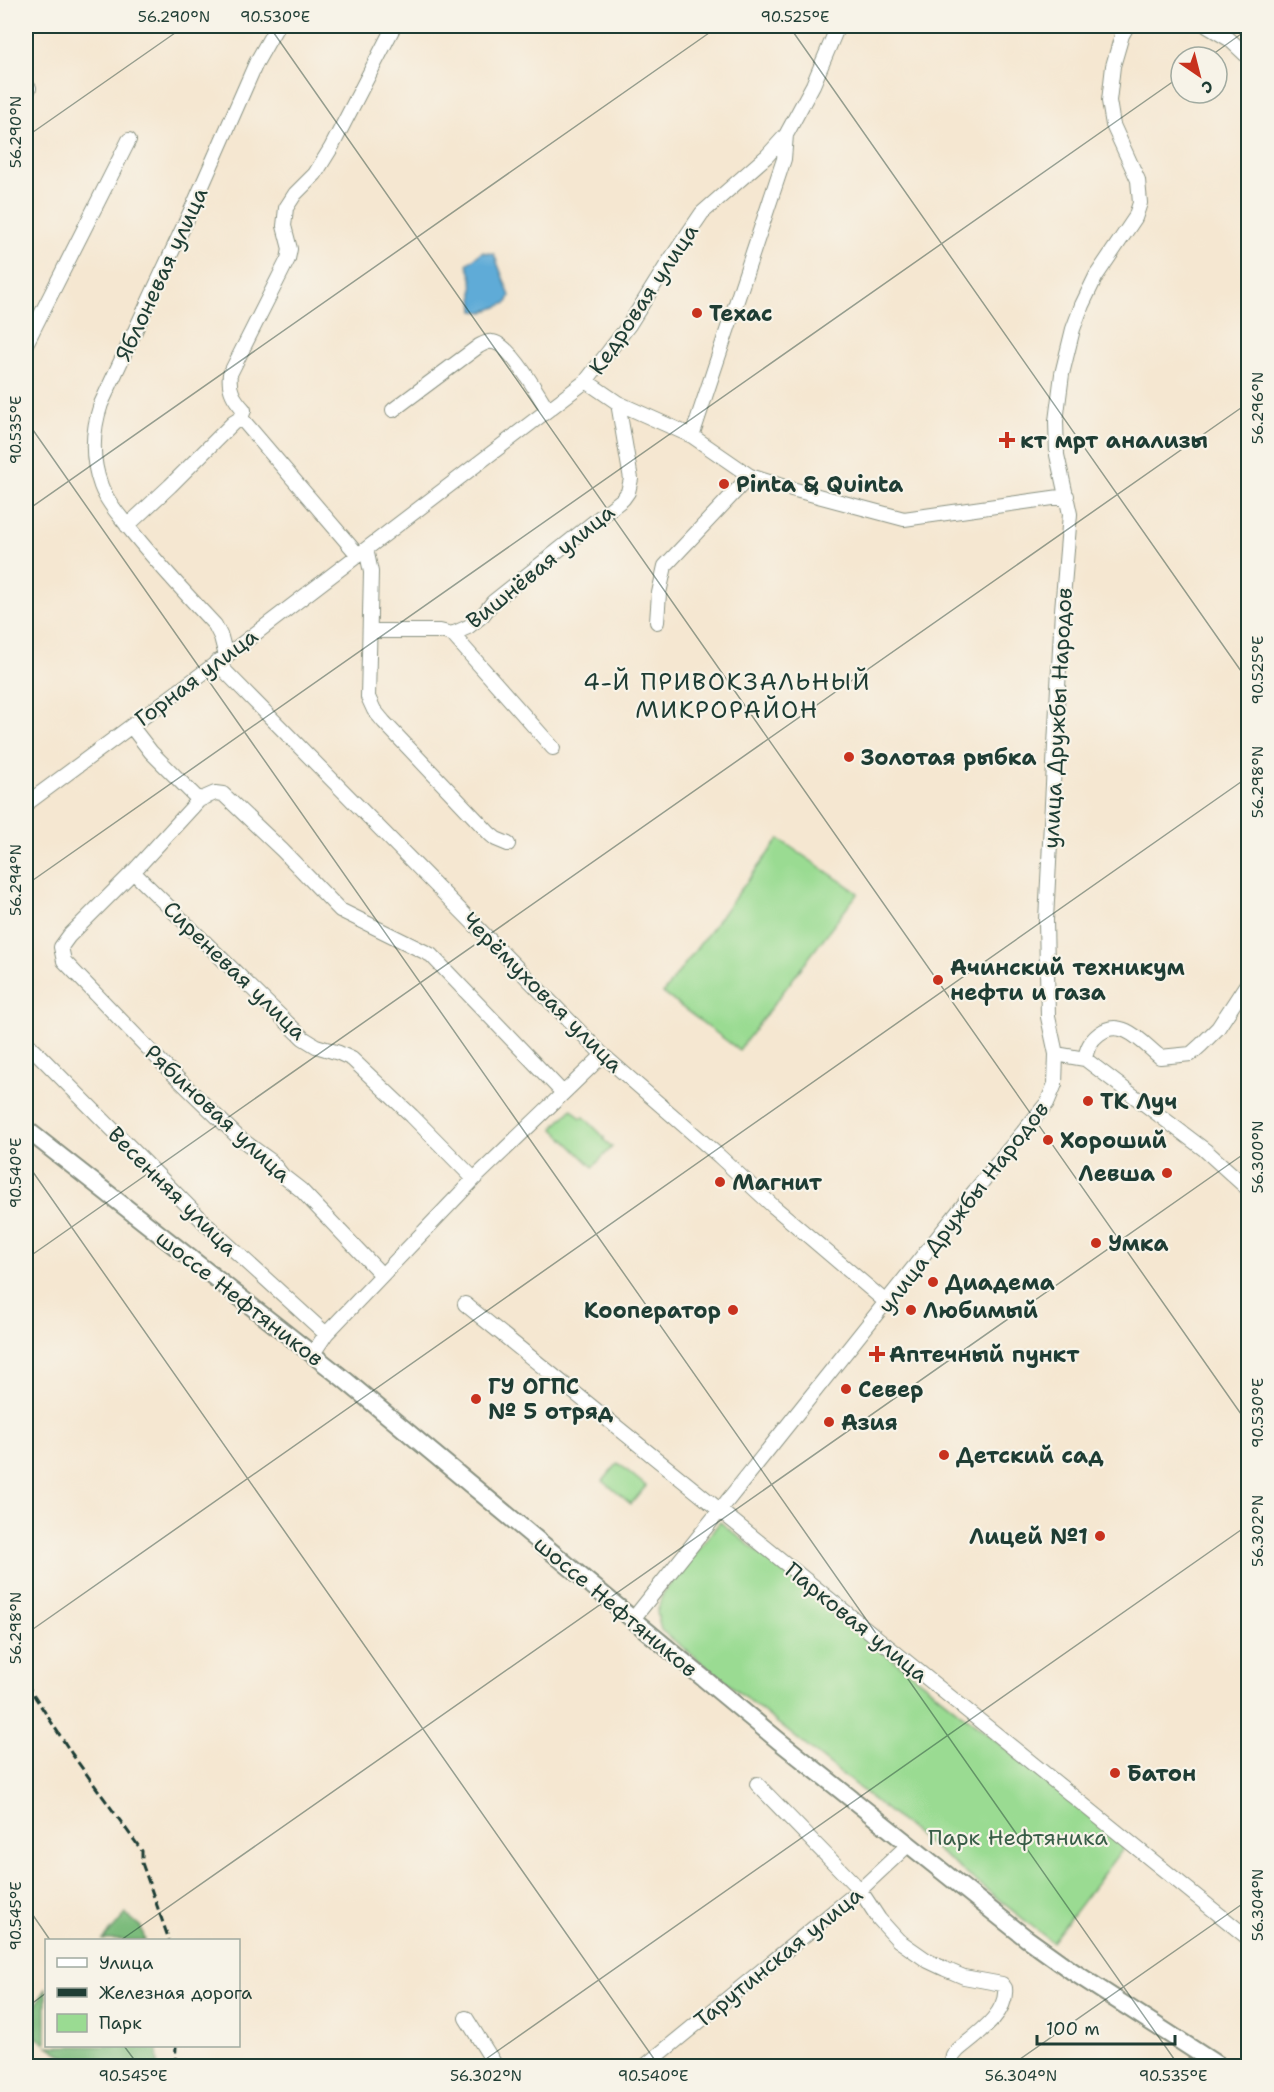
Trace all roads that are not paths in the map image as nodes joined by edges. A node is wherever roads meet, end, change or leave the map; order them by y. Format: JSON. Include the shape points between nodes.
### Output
{"nodes":[{"id":1,"x":277,"y":26,"type":"edge"},
{"id":2,"x":394,"y":26,"type":"edge"},
{"id":3,"x":838,"y":26,"type":"edge"},
{"id":4,"x":1127,"y":26,"type":"edge"},
{"id":5,"x":1207,"y":26,"type":"edge"},
{"id":6,"x":1248,"y":57,"type":"edge"},
{"id":7,"x":786,"y":135,"type":"junction"},
{"id":8,"x":129,"y":140,"type":"dead end"},
{"id":9,"x":26,"y":344,"type":"edge"},
{"id":10,"x":586,"y":381,"type":"junction"},
{"id":11,"x":618,"y":403,"type":"junction"},
{"id":12,"x":393,"y":410,"type":"dead end"},
{"id":13,"x":548,"y":410,"type":"junction"},
{"id":14,"x":241,"y":418,"type":"junction"},
{"id":15,"x":692,"y":436,"type":"junction"},
{"id":16,"x":750,"y":476,"type":"junction"},
{"id":17,"x":1067,"y":496,"type":"junction"},
{"id":18,"x":127,"y":526,"type":"junction"},
{"id":19,"x":362,"y":552,"type":"junction"},
{"id":20,"x":657,"y":622,"type":"dead end"},
{"id":21,"x":370,"y":631,"type":"junction"},
{"id":22,"x":452,"y":634,"type":"junction"},
{"id":23,"x":221,"y":659,"type":"junction"},
{"id":24,"x":130,"y":726,"type":"junction"},
{"id":25,"x":553,"y":748,"type":"dead end"},
{"id":26,"x":199,"y":800,"type":"junction"},
{"id":27,"x":26,"y":804,"type":"edge"},
{"id":28,"x":508,"y":844,"type":"dead end"},
{"id":29,"x":133,"y":872,"type":"junction"},
{"id":30,"x":1248,"y":982,"type":"edge"},
{"id":31,"x":26,"y":1042,"type":"edge"},
{"id":32,"x":1056,"y":1054,"type":"junction"},
{"id":33,"x":603,"y":1055,"type":"junction"},
{"id":34,"x":1085,"y":1059,"type":"junction"},
{"id":35,"x":563,"y":1093,"type":"junction"},
{"id":36,"x":26,"y":1129,"type":"edge"},
{"id":37,"x":474,"y":1179,"type":"junction"},
{"id":38,"x":1248,"y":1189,"type":"edge"},
{"id":39,"x":382,"y":1275,"type":"junction"},
{"id":40,"x":887,"y":1303,"type":"junction"},
{"id":41,"x":465,"y":1305,"type":"dead end"},
{"id":42,"x":326,"y":1334,"type":"junction"},
{"id":43,"x":312,"y":1355,"type":"junction"},
{"id":44,"x":720,"y":1511,"type":"junction"},
{"id":45,"x":633,"y":1619,"type":"junction"},
{"id":46,"x":757,"y":1784,"type":"dead end"},
{"id":47,"x":909,"y":1844,"type":"junction"},
{"id":48,"x":860,"y":1890,"type":"junction"},
{"id":49,"x":1248,"y":1938,"type":"edge"},
{"id":50,"x":466,"y":2018,"type":"dead end"},
{"id":51,"x":496,"y":2067,"type":"edge"},
{"id":52,"x":645,"y":2067,"type":"edge"},
{"id":53,"x":951,"y":2067,"type":"edge"},
{"id":54,"x":1219,"y":2067,"type":"edge"}],
"edges":[{"from":1,"to":18,"type":"street","name":"Яблоневая улица","via":[[256,63],[96,419],[93,442],[97,473],[107,497]]},
{"from":2,"to":14,"type":"street","via":[[331,148],[286,208],[288,259],[230,374],[228,385],[244,410]]},
{"from":3,"to":7,"type":"street","name":"Кедровая улица"},
{"from":4,"to":17,"type":"street","name":"улица Дружбы Народов","via":[[1113,66],[1109,101],[1113,125],[1138,180],[1140,203],[1135,218],[1096,276],[1073,329],[1058,400],[1056,440]]},
{"from":5,"to":6,"type":"street"},
{"from":7,"to":10,"type":"street","name":"Кедровая улица","via":[[702,213],[629,325]]},
{"from":7,"to":15,"type":"street","via":[[784,159]]},
{"from":8,"to":9,"type":"street"},
{"from":10,"to":11,"type":"street"},
{"from":10,"to":13,"type":"street","name":"Кедровая улица"},
{"from":11,"to":15,"type":"street"},
{"from":11,"to":22,"type":"street","name":"Вишнёвая улица","via":[[631,479],[623,499],[493,602],[482,616]]},
{"from":12,"to":13,"type":"street","via":[[479,346],[493,342],[510,353]]},
{"from":13,"to":19,"type":"street","name":"Кедровая улица"},
{"from":14,"to":18,"type":"street"},
{"from":14,"to":19,"type":"street"},
{"from":15,"to":16,"type":"street"},
{"from":16,"to":17,"type":"street","via":[[904,519]]},
{"from":16,"to":20,"type":"street","via":[[665,566]]},
{"from":17,"to":32,"type":"street","name":"улица Дружбы Народов","via":[[1070,514],[1046,920],[1048,1017]]},
{"from":18,"to":23,"type":"street","name":"Черёмуховая улица","via":[[215,625],[221,637]]},
{"from":19,"to":21,"type":"street","via":[[371,572]]},
{"from":19,"to":23,"type":"street","name":"Горная улица"},
{"from":21,"to":22,"type":"street","name":"Вишнёвая улица"},
{"from":21,"to":28,"type":"street","via":[[368,697],[374,710],[490,834]]},
{"from":22,"to":25,"type":"street"},
{"from":23,"to":24,"type":"street","name":"Горная улица"},
{"from":23,"to":33,"type":"street","name":"Черёмуховая улица"},
{"from":24,"to":26,"type":"street"},
{"from":24,"to":27,"type":"street","name":"Горная улица"},
{"from":26,"to":29,"type":"street"},
{"from":26,"to":35,"type":"street","via":[[215,793],[229,798],[340,910],[431,955]]},
{"from":29,"to":37,"type":"street","name":"Сиреневая улица","via":[[303,1038],[352,1059]]},
{"from":29,"to":39,"type":"street","name":"Рябиновая улица","via":[[69,936],[61,947],[64,961],[238,1137],[301,1190]]},
{"from":30,"to":34,"type":"street","via":[[1218,1028],[1191,1054],[1160,1057],[1127,1030],[1112,1028],[1091,1041]]},
{"from":31,"to":42,"type":"street","name":"Весенняя улица","via":[[211,1229]]},
{"from":32,"to":34,"type":"street"},
{"from":32,"to":40,"type":"street","name":"улица Дружбы Народов","via":[[1055,1084],[1047,1103]]},
{"from":33,"to":35,"type":"street"},
{"from":33,"to":40,"type":"street","name":"Черёмуховая улица"},
{"from":34,"to":38,"type":"street","via":[[1205,1150]]},
{"from":35,"to":37,"type":"street"},
{"from":36,"to":43,"type":"main road","name":"шоссе Нефтяников"},
{"from":37,"to":39,"type":"street"},
{"from":39,"to":42,"type":"street"},
{"from":40,"to":44,"type":"street","name":"улица Дружбы Народов"},
{"from":41,"to":44,"type":"street","name":"Парковая улица"},
{"from":42,"to":43,"type":"street"},
{"from":43,"to":45,"type":"main road","name":"шоссе Нефтяников"},
{"from":44,"to":45,"type":"street","name":"улица Дружбы Народов"},
{"from":44,"to":49,"type":"street","name":"Парковая улица"},
{"from":45,"to":47,"type":"main road","name":"шоссе Нефтяников"},
{"from":46,"to":48,"type":"street"},
{"from":47,"to":48,"type":"street","name":"Тарутинская улица"},
{"from":47,"to":54,"type":"main road","name":"шоссе Нефтяников","via":[[1026,1938]]},
{"from":48,"to":52,"type":"street","name":"Тарутинская улица"},
{"from":48,"to":53,"type":"street","via":[[898,1940],[928,1961],[964,1977],[1002,1984],[1005,1988],[1004,2001],[996,2014],[958,2050]]},
{"from":50,"to":51,"type":"street"}]}
